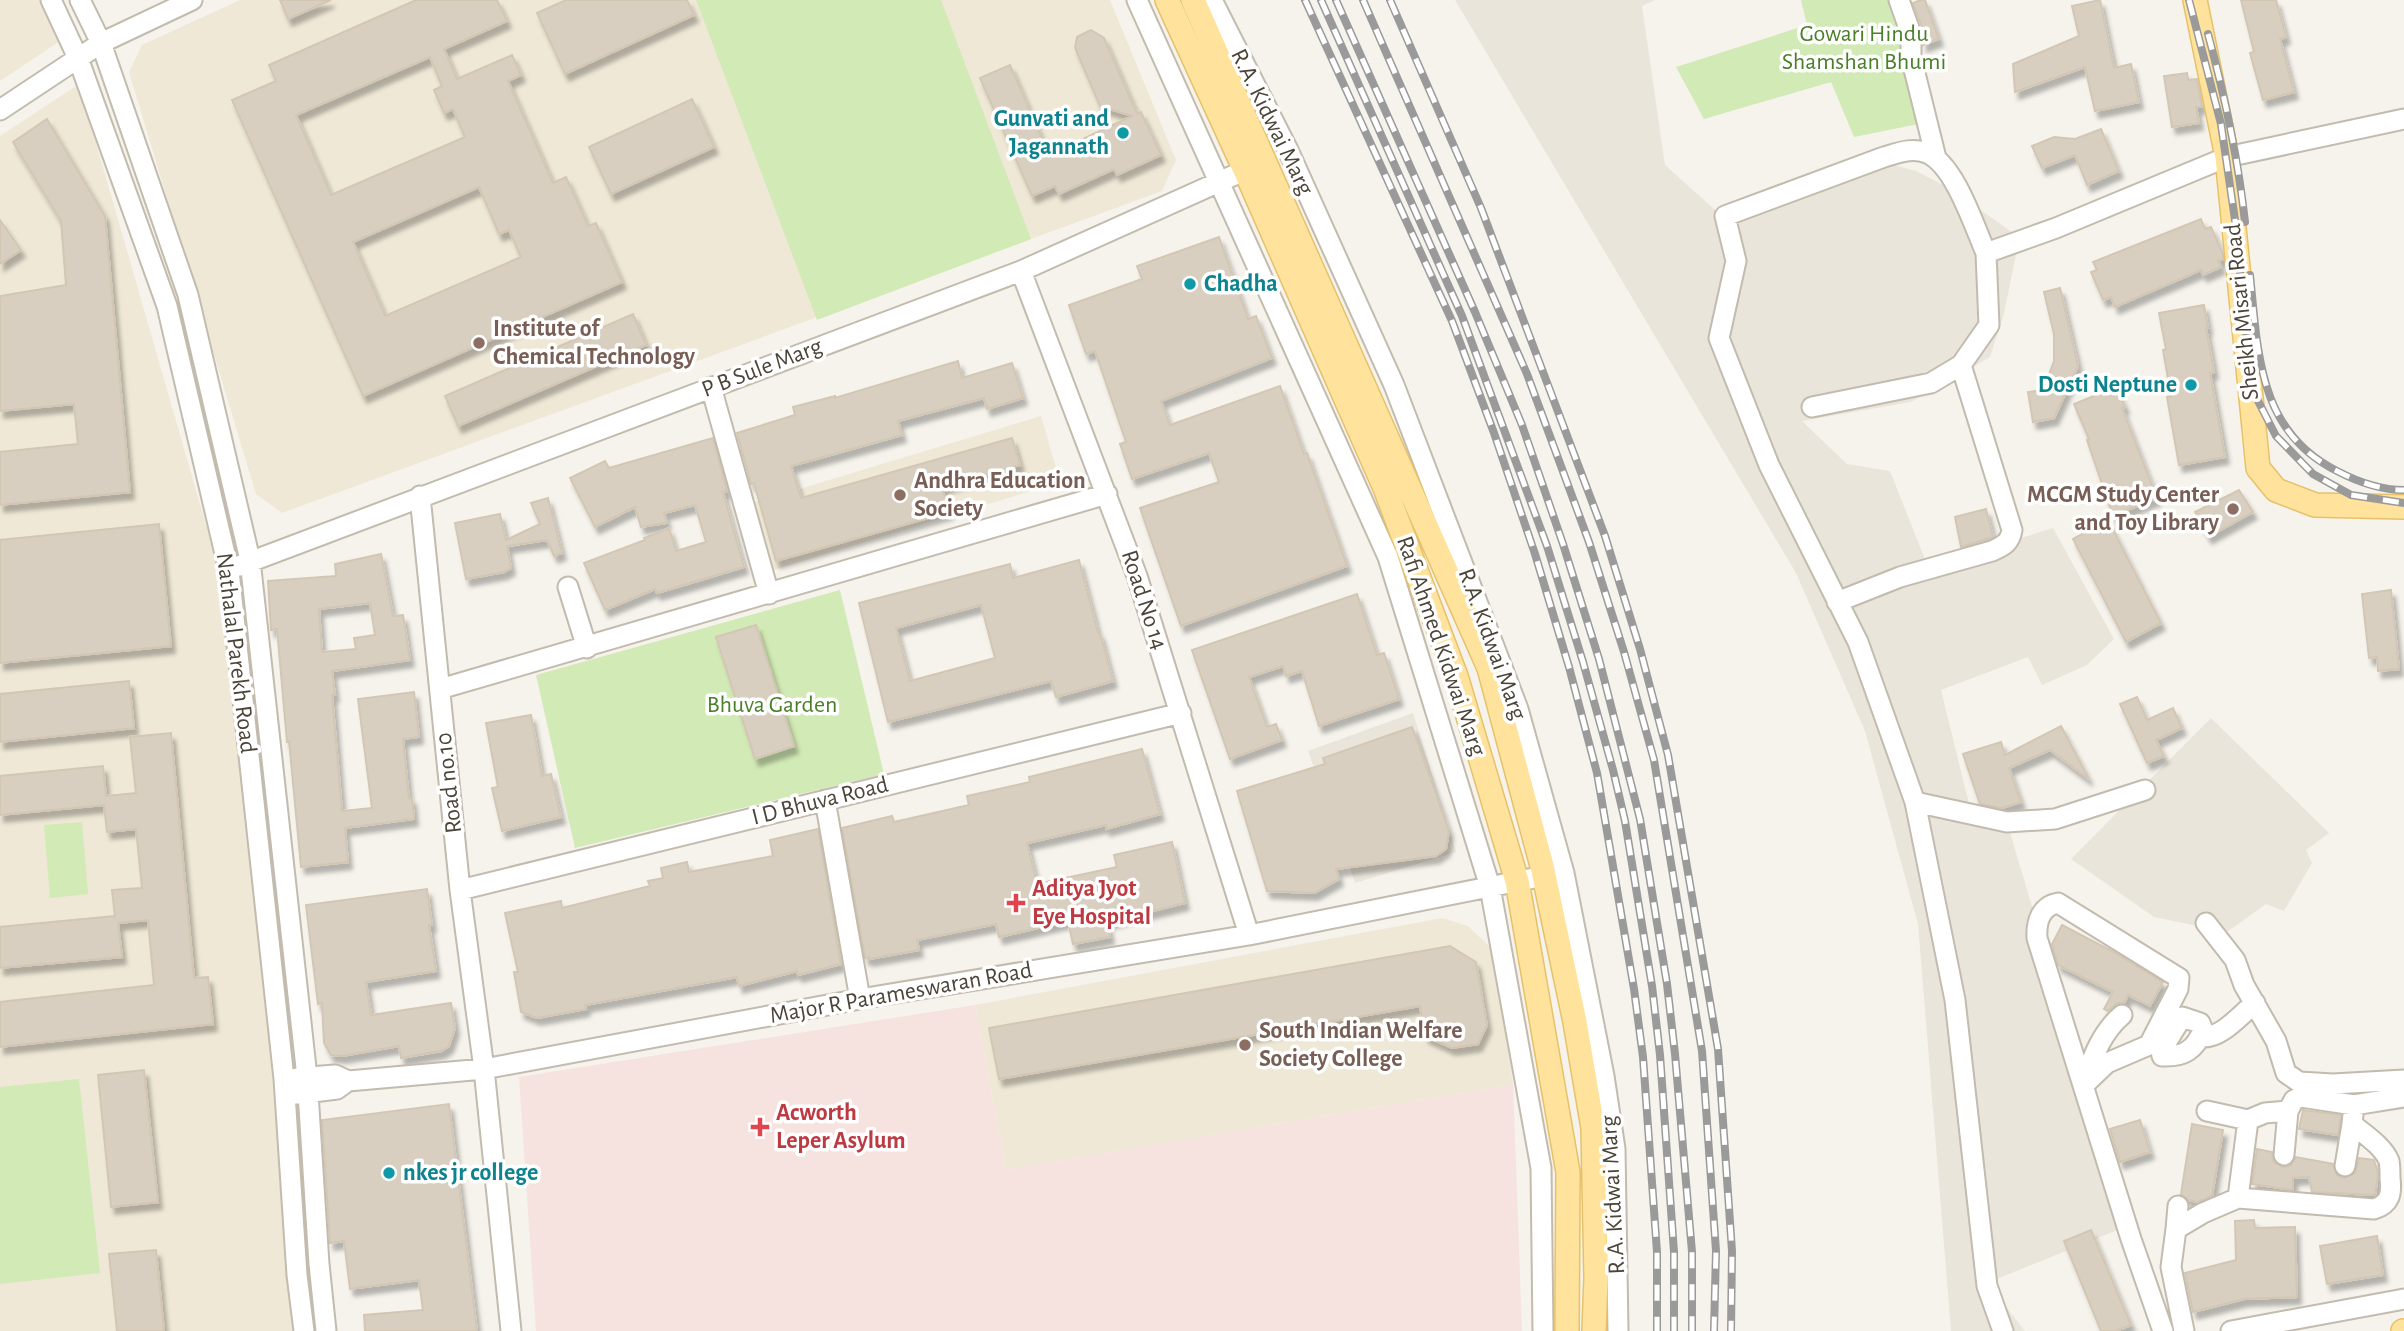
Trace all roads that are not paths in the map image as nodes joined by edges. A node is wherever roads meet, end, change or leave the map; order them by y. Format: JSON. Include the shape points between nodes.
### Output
{"nodes":[{"id":1,"x":51,"y":0,"type":"edge"},
{"id":2,"x":80,"y":0,"type":"edge"},
{"id":3,"x":192,"y":0,"type":"edge"},
{"id":4,"x":1137,"y":0,"type":"edge"},
{"id":5,"x":1167,"y":0,"type":"edge"},
{"id":6,"x":1193,"y":0,"type":"edge"},
{"id":7,"x":1212,"y":0,"type":"edge"},
{"id":8,"x":1899,"y":0,"type":"edge"},
{"id":9,"x":2195,"y":0,"type":"edge"},
{"id":10,"x":101,"y":43,"type":"junction"},
{"id":11,"x":78,"y":58,"type":"junction"},
{"id":12,"x":0,"y":110,"type":"edge"},
{"id":13,"x":2404,"y":119,"type":"edge"},
{"id":14,"x":1288,"y":150,"type":"junction"},
{"id":15,"x":2227,"y":157,"type":"junction"},
{"id":16,"x":1936,"y":158,"type":"junction"},
{"id":17,"x":1254,"y":166,"type":"junction"},
{"id":18,"x":1218,"y":183,"type":"junction"},
{"id":19,"x":1986,"y":253,"type":"junction"},
{"id":20,"x":1021,"y":271,"type":"junction"},
{"id":21,"x":1961,"y":365,"type":"junction"},
{"id":22,"x":711,"y":387,"type":"junction"},
{"id":23,"x":1812,"y":407,"type":"dead end"},
{"id":24,"x":1107,"y":494,"type":"junction"},
{"id":25,"x":420,"y":496,"type":"junction"},
{"id":26,"x":2404,"y":507,"type":"edge"},
{"id":27,"x":250,"y":560,"type":"junction"},
{"id":28,"x":229,"y":571,"type":"junction"},
{"id":29,"x":568,"y":587,"type":"dead end"},
{"id":30,"x":769,"y":594,"type":"junction"},
{"id":31,"x":1837,"y":602,"type":"junction"},
{"id":32,"x":587,"y":648,"type":"junction"},
{"id":33,"x":440,"y":689,"type":"junction"},
{"id":34,"x":1181,"y":713,"type":"junction"},
{"id":35,"x":2145,"y":790,"type":"dead end"},
{"id":36,"x":825,"y":800,"type":"junction"},
{"id":37,"x":1915,"y":802,"type":"junction"},
{"id":38,"x":1554,"y":874,"type":"junction"},
{"id":39,"x":1517,"y":881,"type":"junction"},
{"id":40,"x":1490,"y":887,"type":"junction"},
{"id":41,"x":460,"y":890,"type":"junction"},
{"id":42,"x":2206,"y":923,"type":"dead end"},
{"id":43,"x":1249,"y":935,"type":"junction"},
{"id":44,"x":860,"y":999,"type":"junction"},
{"id":45,"x":2255,"y":1003,"type":"junction"},
{"id":46,"x":2122,"y":1015,"type":"dead end"},
{"id":47,"x":2207,"y":1034,"type":"dead end"},
{"id":48,"x":484,"y":1069,"type":"junction"},
{"id":49,"x":2404,"y":1080,"type":"edge"},
{"id":50,"x":307,"y":1085,"type":"junction"},
{"id":51,"x":2084,"y":1085,"type":"junction"},
{"id":52,"x":284,"y":1088,"type":"junction"},
{"id":53,"x":2404,"y":1097,"type":"edge"},
{"id":54,"x":2207,"y":1111,"type":"dead end"},
{"id":55,"x":2288,"y":1111,"type":"junction"},
{"id":56,"x":2353,"y":1114,"type":"junction"},
{"id":57,"x":2248,"y":1120,"type":"junction"},
{"id":58,"x":2284,"y":1155,"type":"dead end"},
{"id":59,"x":2346,"y":1166,"type":"dead end"},
{"id":60,"x":2238,"y":1198,"type":"junction"},
{"id":61,"x":2178,"y":1206,"type":"dead end"},
{"id":62,"x":2176,"y":1229,"type":"junction"},
{"id":63,"x":2404,"y":1299,"type":"edge"},
{"id":64,"x":304,"y":1331,"type":"edge"},
{"id":65,"x":327,"y":1331,"type":"edge"},
{"id":66,"x":511,"y":1331,"type":"edge"},
{"id":67,"x":1544,"y":1331,"type":"edge"},
{"id":68,"x":1567,"y":1331,"type":"edge"},
{"id":69,"x":1594,"y":1331,"type":"edge"},
{"id":70,"x":1618,"y":1331,"type":"edge"},
{"id":71,"x":2003,"y":1331,"type":"edge"},
{"id":72,"x":2163,"y":1331,"type":"edge"},
{"id":73,"x":2183,"y":1331,"type":"edge"},
{"id":74,"x":2231,"y":1331,"type":"edge"}],
"edges":[{"from":1,"to":11,"type":"street","name":"Nathalal Parekh Road"},
{"from":2,"to":10,"type":"street","name":"Nathalal Parekh Road"},
{"from":3,"to":10,"type":"street"},
{"from":4,"to":18,"type":"street"},
{"from":5,"to":17,"type":"main road","name":"Rafi Ahmed Kidwai Marg"},
{"from":6,"to":17,"type":"main road"},
{"from":7,"to":14,"type":"street","name":"R.A. Kidwai Marg"},
{"from":8,"to":16,"type":"street","via":[[1911,34],[1911,57]]},
{"from":9,"to":15,"type":"main road","name":"Sheikh Misari Road"},
{"from":10,"to":11,"type":"street"},
{"from":10,"to":27,"type":"street","name":"Nathalal Parekh Road","via":[[188,295]]},
{"from":11,"to":12,"type":"street"},
{"from":11,"to":28,"type":"street","name":"Nathalal Parekh Road","via":[[167,306]]},
{"from":13,"to":15,"type":"street"},
{"from":14,"to":17,"type":"street","name":"P B Sule Marg"},
{"from":14,"to":38,"type":"street","name":"R.A. Kidwai Marg","via":[[1394,385],[1499,657],[1518,709]]},
{"from":15,"to":19,"type":"street"},
{"from":15,"to":26,"type":"main road","name":"Sheikh Misari Road","via":[[2258,468],[2276,491],[2315,505]]},
{"from":16,"to":19,"type":"street","via":[[1952,178]]},
{"from":16,"to":31,"type":"street","via":[[1907,150],[1726,216],[1736,261],[1719,338],[1769,465]]},
{"from":17,"to":18,"type":"street","name":"P B Sule Marg"},
{"from":17,"to":38,"type":"main road","via":[[1429,529],[1489,668]]},
{"from":17,"to":39,"type":"main road","name":"Rafi Ahmed Kidwai Marg","via":[[1456,676]]},
{"from":18,"to":20,"type":"street","name":"P B Sule Marg"},
{"from":18,"to":40,"type":"street","via":[[1388,557]]},
{"from":19,"to":21,"type":"street","via":[[1989,325]]},
{"from":20,"to":22,"type":"street","name":"P B Sule Marg"},
{"from":20,"to":24,"type":"street","name":"Road No 14"},
{"from":21,"to":23,"type":"street","via":[[1931,383]]},
{"from":21,"to":31,"type":"street","via":[[2011,538],[1992,551],[1900,576]]},
{"from":22,"to":25,"type":"street","name":"P B Sule Marg"},
{"from":22,"to":30,"type":"street"},
{"from":24,"to":30,"type":"street"},
{"from":24,"to":34,"type":"street","name":"Road No 14"},
{"from":25,"to":27,"type":"street","name":"P B Sule Marg"},
{"from":25,"to":33,"type":"street","name":"Road no.10"},
{"from":27,"to":28,"type":"street","name":"P B Sule Marg"},
{"from":27,"to":50,"type":"street","name":"Nathalal Parekh Road"},
{"from":28,"to":52,"type":"street","name":"Nathalal Parekh Road"},
{"from":29,"to":32,"type":"street"},
{"from":30,"to":32,"type":"street"},
{"from":31,"to":37,"type":"street","via":[[1858,642]]},
{"from":32,"to":33,"type":"street"},
{"from":33,"to":41,"type":"street","name":"Road no.10"},
{"from":34,"to":36,"type":"street","name":"I D Bhuva Road"},
{"from":34,"to":43,"type":"street","name":"Road No 14"},
{"from":35,"to":37,"type":"street","via":[[2055,818],[2007,822]]},
{"from":36,"to":41,"type":"street","name":"I D Bhuva Road"},
{"from":36,"to":44,"type":"street"},
{"from":37,"to":71,"type":"street","via":[[1955,1000],[1987,1286]]},
{"from":38,"to":39,"type":"street","name":"Major R Parameswaran Road"},
{"from":38,"to":69,"type":"main road","via":[[1593,1128]]},
{"from":38,"to":70,"type":"street","name":"R.A. Kidwai Marg","via":[[1604,1076],[1615,1149]]},
{"from":39,"to":40,"type":"street","name":"Major R Parameswaran Road"},
{"from":39,"to":68,"type":"main road","name":"Rafi Ahmed Kidwai Marg","via":[[1568,1172]]},
{"from":40,"to":43,"type":"street","name":"Major R Parameswaran Road"},
{"from":40,"to":67,"type":"street","via":[[1541,1168]]},
{"from":41,"to":48,"type":"street","name":"Road no.10"},
{"from":42,"to":45,"type":"street","via":[[2235,960]]},
{"from":43,"to":44,"type":"street","name":"Major R Parameswaran Road"},
{"from":44,"to":48,"type":"street","name":"Major R Parameswaran Road"},
{"from":45,"to":47,"type":"street"},
{"from":45,"to":49,"type":"street","via":[[2287,1073],[2299,1082]]},
{"from":46,"to":51,"type":"street","via":[[2093,1056]]},
{"from":48,"to":50,"type":"street","name":"Major R Parameswaran Road","via":[[348,1081],[335,1075]]},
{"from":48,"to":66,"type":"street","name":"Road no.10"},
{"from":50,"to":52,"type":"street","name":"Major R Parameswaran Road"},
{"from":50,"to":65,"type":"street","name":"Nathalal Parekh Road"},
{"from":51,"to":51,"type":"street","via":[[2037,937],[2043,909],[2050,904],[2058,903],[2179,978],[2178,989],[2149,1045],[2107,1063]]},
{"from":51,"to":72,"type":"street"},
{"from":52,"to":64,"type":"street","name":"Nathalal Parekh Road"},
{"from":53,"to":56,"type":"street"},
{"from":54,"to":57,"type":"street"},
{"from":55,"to":56,"type":"street","via":[[2301,1097]]},
{"from":55,"to":57,"type":"street"},
{"from":55,"to":58,"type":"street"},
{"from":56,"to":59,"type":"street"},
{"from":56,"to":60,"type":"street","via":[[2389,1161],[2392,1189],[2384,1206],[2374,1209]]},
{"from":57,"to":60,"type":"street"},
{"from":60,"to":62,"type":"street"},
{"from":61,"to":62,"type":"street"},
{"from":62,"to":73,"type":"street","via":[[2171,1267]]},
{"from":63,"to":74,"type":"street"}]}
